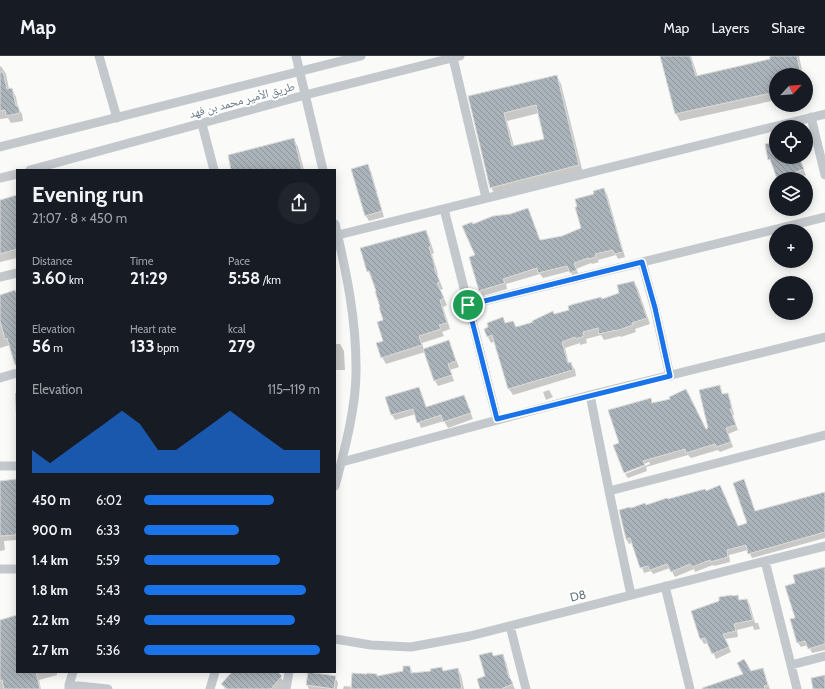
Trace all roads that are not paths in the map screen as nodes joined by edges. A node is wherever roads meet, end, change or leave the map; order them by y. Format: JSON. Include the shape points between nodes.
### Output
{"nodes":[{"id":1,"x":99,"y":56,"type":"edge"},
{"id":2,"x":296,"y":56,"type":"edge"},
{"id":3,"x":361,"y":56,"type":"edge"},
{"id":4,"x":456,"y":57,"type":"edge"},
{"id":5,"x":300,"y":71,"type":"junction"},
{"id":6,"x":305,"y":95,"type":"junction"},
{"id":7,"x":825,"y":114,"type":"edge"},
{"id":8,"x":811,"y":117,"type":"junction"},
{"id":9,"x":117,"y":118,"type":"junction"},
{"id":10,"x":202,"y":124,"type":"junction"},
{"id":11,"x":0,"y":147,"type":"edge"},
{"id":12,"x":34,"y":169,"type":"edge"},
{"id":13,"x":214,"y":169,"type":"edge"},
{"id":14,"x":323,"y":169,"type":"edge"},
{"id":15,"x":16,"y":174,"type":"edge"},
{"id":16,"x":825,"y":175,"type":"edge"},
{"id":17,"x":0,"y":178,"type":"edge"},
{"id":18,"x":486,"y":198,"type":"junction"},
{"id":19,"x":444,"y":209,"type":"junction"},
{"id":20,"x":825,"y":217,"type":"edge"},
{"id":21,"x":336,"y":228,"type":"edge"},
{"id":22,"x":338,"y":235,"type":"junction"},
{"id":23,"x":642,"y":262,"type":"junction"},
{"id":24,"x":16,"y":273,"type":"edge"},
{"id":25,"x":0,"y":277,"type":"edge"},
{"id":26,"x":468,"y":305,"type":"junction"},
{"id":27,"x":825,"y":337,"type":"edge"},
{"id":28,"x":16,"y":373,"type":"edge"},
{"id":29,"x":670,"y":376,"type":"junction"},
{"id":30,"x":0,"y":378,"type":"edge"},
{"id":31,"x":590,"y":395,"type":"junction"},
{"id":32,"x":497,"y":419,"type":"junction"},
{"id":33,"x":825,"y":435,"type":"edge"},
{"id":34,"x":342,"y":462,"type":"junction"},
{"id":35,"x":0,"y":466,"type":"edge"},
{"id":36,"x":16,"y":466,"type":"edge"},
{"id":37,"x":336,"y":483,"type":"edge"},
{"id":38,"x":608,"y":491,"type":"junction"},
{"id":39,"x":825,"y":546,"type":"edge"},
{"id":40,"x":765,"y":561,"type":"junction"},
{"id":41,"x":0,"y":569,"type":"edge"},
{"id":42,"x":16,"y":569,"type":"edge"},
{"id":43,"x":665,"y":586,"type":"junction"},
{"id":44,"x":631,"y":595,"type":"junction"},
{"id":45,"x":510,"y":626,"type":"junction"},
{"id":46,"x":336,"y":639,"type":"edge"},
{"id":47,"x":825,"y":656,"type":"edge"},
{"id":48,"x":791,"y":665,"type":"junction"},
{"id":49,"x":73,"y":673,"type":"edge"},
{"id":50,"x":215,"y":673,"type":"edge"},
{"id":51,"x":289,"y":673,"type":"edge"},
{"id":52,"x":69,"y":687,"type":"edge"},
{"id":53,"x":108,"y":689,"type":"edge"},
{"id":54,"x":210,"y":689,"type":"edge"},
{"id":55,"x":286,"y":689,"type":"edge"},
{"id":56,"x":526,"y":689,"type":"edge"},
{"id":57,"x":690,"y":689,"type":"edge"},
{"id":58,"x":797,"y":689,"type":"edge"}],
"edges":[{"from":1,"to":9,"type":"street"},
{"from":2,"to":5,"type":"street"},
{"from":3,"to":5,"type":"street","name":"طريق الأمير محمد بن فهد"},
{"from":4,"to":6,"type":"street","name":"طريق الأمير محمد بن فهد"},
{"from":4,"to":18,"type":"street"},
{"from":5,"to":6,"type":"street"},
{"from":5,"to":9,"type":"street","name":"طريق الأمير محمد بن فهد"},
{"from":6,"to":10,"type":"street","name":"طريق الأمير محمد بن فهد"},
{"from":6,"to":14,"type":"street"},
{"from":7,"to":8,"type":"street"},
{"from":8,"to":16,"type":"street"},
{"from":8,"to":18,"type":"street"},
{"from":9,"to":11,"type":"street","name":"طريق الأمير محمد بن فهد"},
{"from":10,"to":12,"type":"street","name":"طريق الأمير محمد بن فهد"},
{"from":10,"to":13,"type":"street"},
{"from":15,"to":17,"type":"street"},
{"from":18,"to":19,"type":"street"},
{"from":19,"to":22,"type":"street"},
{"from":19,"to":26,"type":"street"},
{"from":20,"to":23,"type":"street"},
{"from":21,"to":22,"type":"street"},
{"from":22,"to":34,"type":"street","via":[[351,304],[356,367],[350,425]]},
{"from":23,"to":26,"type":"street"},
{"from":23,"to":29,"type":"street"},
{"from":24,"to":25,"type":"street"},
{"from":26,"to":32,"type":"street"},
{"from":27,"to":29,"type":"street"},
{"from":28,"to":30,"type":"street"},
{"from":29,"to":31,"type":"street"},
{"from":31,"to":32,"type":"street"},
{"from":31,"to":38,"type":"street"},
{"from":32,"to":34,"type":"street"},
{"from":33,"to":38,"type":"street"},
{"from":34,"to":37,"type":"street"},
{"from":35,"to":36,"type":"street"},
{"from":38,"to":44,"type":"street"},
{"from":39,"to":40,"type":"street","name":"D8"},
{"from":40,"to":43,"type":"street","name":"D8"},
{"from":40,"to":48,"type":"street"},
{"from":41,"to":42,"type":"street"},
{"from":43,"to":44,"type":"street","name":"D8"},
{"from":43,"to":57,"type":"street"},
{"from":44,"to":45,"type":"street","name":"D8"},
{"from":45,"to":46,"type":"street","name":"D8","via":[[411,647],[371,645]]},
{"from":45,"to":56,"type":"street"},
{"from":47,"to":48,"type":"street"},
{"from":48,"to":58,"type":"street"},
{"from":49,"to":52,"type":"street"},
{"from":50,"to":54,"type":"street"},
{"from":51,"to":55,"type":"street"},
{"from":52,"to":53,"type":"street"}]}
